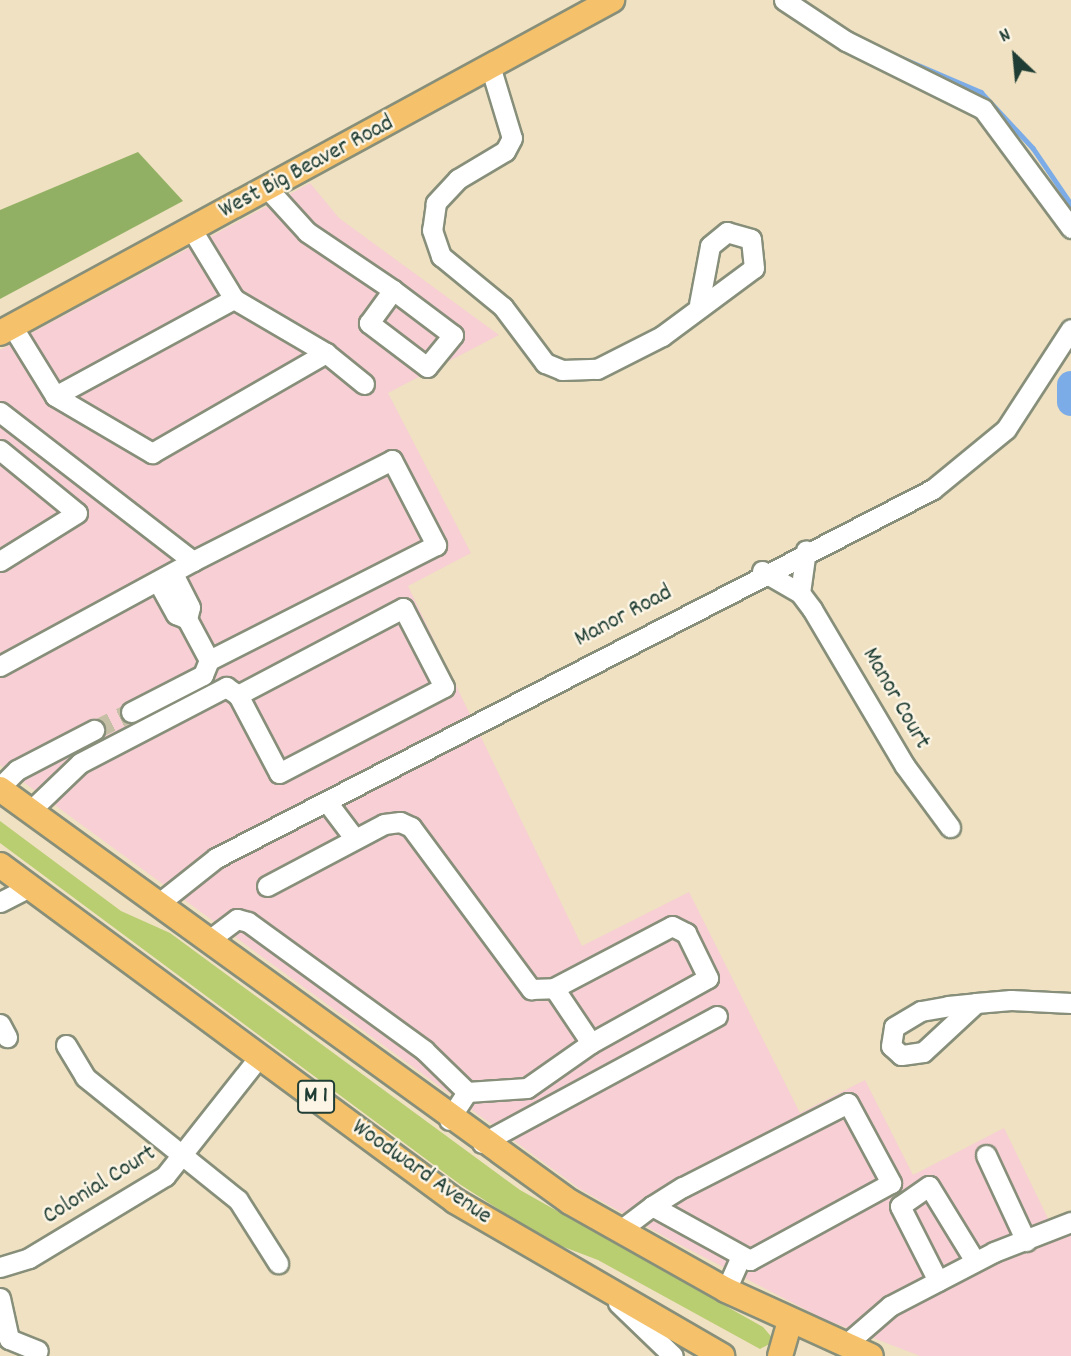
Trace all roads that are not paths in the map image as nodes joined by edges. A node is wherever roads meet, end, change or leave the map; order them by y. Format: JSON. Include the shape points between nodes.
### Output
{"nodes":[{"id":1,"x":612,"y":0,"type":"edge"},
{"id":2,"x":784,"y":0,"type":"edge"},
{"id":3,"x":491,"y":69,"type":"junction"},
{"id":4,"x":268,"y":189,"type":"junction"},
{"id":5,"x":1071,"y":228,"type":"edge"},
{"id":6,"x":192,"y":230,"type":"junction"},
{"id":7,"x":393,"y":290,"type":"dead end"},
{"id":8,"x":234,"y":299,"type":"junction"},
{"id":9,"x":699,"y":304,"type":"dead end"},
{"id":10,"x":6,"y":329,"type":"edge"},
{"id":11,"x":1071,"y":329,"type":"edge"},
{"id":12,"x":326,"y":353,"type":"junction"},
{"id":13,"x":364,"y":384,"type":"dead end"},
{"id":14,"x":55,"y":397,"type":"junction"},
{"id":15,"x":1,"y":415,"type":"edge"},
{"id":16,"x":0,"y":450,"type":"edge"},
{"id":17,"x":806,"y":550,"type":"junction"},
{"id":18,"x":0,"y":561,"type":"edge"},
{"id":19,"x":193,"y":561,"type":"junction"},
{"id":20,"x":762,"y":571,"type":"junction"},
{"id":21,"x":165,"y":578,"type":"junction"},
{"id":22,"x":800,"y":593,"type":"junction"},
{"id":23,"x":209,"y":660,"type":"junction"},
{"id":24,"x":0,"y":666,"type":"edge"},
{"id":25,"x":238,"y":695,"type":"junction"},
{"id":26,"x":131,"y":712,"type":"tunnel mouth"},
{"id":27,"x":93,"y":730,"type":"tunnel mouth"},
{"id":28,"x":0,"y":788,"type":"edge"},
{"id":29,"x":327,"y":802,"type":"junction"},
{"id":30,"x":0,"y":811,"type":"edge"},
{"id":31,"x":30,"y":811,"type":"junction"},
{"id":32,"x":950,"y":827,"type":"dead end"},
{"id":33,"x":355,"y":839,"type":"junction"},
{"id":34,"x":69,"y":840,"type":"junction"},
{"id":35,"x":0,"y":865,"type":"edge"},
{"id":36,"x":267,"y":886,"type":"dead end"},
{"id":37,"x":30,"y":887,"type":"junction"},
{"id":38,"x":0,"y":902,"type":"edge"},
{"id":39,"x":158,"y":904,"type":"junction"},
{"id":40,"x":209,"y":940,"type":"junction"},
{"id":41,"x":554,"y":988,"type":"junction"},
{"id":42,"x":976,"y":1003,"type":"dead end"},
{"id":43,"x":1071,"y":1003,"type":"edge"},
{"id":44,"x":717,"y":1016,"type":"dead end"},
{"id":45,"x":591,"y":1044,"type":"junction"},
{"id":46,"x":66,"y":1045,"type":"dead end"},
{"id":47,"x":259,"y":1056,"type":"junction"},
{"id":48,"x":467,"y":1092,"type":"junction"},
{"id":49,"x":449,"y":1120,"type":"junction"},
{"id":50,"x":482,"y":1143,"type":"junction"},
{"id":51,"x":986,"y":1155,"type":"dead end"},
{"id":52,"x":187,"y":1156,"type":"junction"},
{"id":53,"x":652,"y":1206,"type":"junction"},
{"id":54,"x":1071,"y":1222,"type":"edge"},
{"id":55,"x":619,"y":1231,"type":"junction"},
{"id":56,"x":1026,"y":1241,"type":"junction"},
{"id":57,"x":740,"y":1259,"type":"junction"},
{"id":58,"x":975,"y":1261,"type":"junction"},
{"id":59,"x":278,"y":1263,"type":"dead end"},
{"id":60,"x":0,"y":1267,"type":"edge"},
{"id":61,"x":938,"y":1280,"type":"junction"},
{"id":62,"x":726,"y":1290,"type":"junction"},
{"id":63,"x":610,"y":1295,"type":"junction"},
{"id":64,"x":0,"y":1298,"type":"edge"},
{"id":65,"x":790,"y":1321,"type":"junction"},
{"id":66,"x":3,"y":1334,"type":"edge"},
{"id":67,"x":845,"y":1345,"type":"junction"},
{"id":68,"x":38,"y":1351,"type":"dead end"},
{"id":69,"x":673,"y":1356,"type":"edge"},
{"id":70,"x":722,"y":1356,"type":"edge"},
{"id":71,"x":780,"y":1356,"type":"edge"},
{"id":72,"x":871,"y":1356,"type":"edge"}],
"edges":[{"from":1,"to":3,"type":"main road","name":"West Big Beaver Road"},
{"from":2,"to":5,"type":"street","via":[[846,41],[983,109]]},
{"from":3,"to":4,"type":"main road","name":"West Big Beaver Road"},
{"from":3,"to":9,"type":"street","via":[[512,138],[505,151],[458,179],[436,203],[432,230],[442,257],[503,307],[545,363],[562,370],[618,361]]},
{"from":4,"to":6,"type":"main road","name":"West Big Beaver Road"},
{"from":4,"to":7,"type":"street","via":[[307,232]]},
{"from":6,"to":8,"type":"street"},
{"from":6,"to":10,"type":"main road","name":"West Big Beaver Road"},
{"from":8,"to":12,"type":"street"},
{"from":8,"to":14,"type":"street"},
{"from":10,"to":14,"type":"street"},
{"from":11,"to":17,"type":"street","name":"Manor Road","via":[[1027,401],[989,446],[933,489]]},
{"from":12,"to":13,"type":"street"},
{"from":12,"to":14,"type":"street","via":[[152,453]]},
{"from":15,"to":19,"type":"street"},
{"from":16,"to":18,"type":"street","via":[[77,513]]},
{"from":17,"to":20,"type":"street","name":"Manor Road"},
{"from":17,"to":22,"type":"street"},
{"from":19,"to":21,"type":"street"},
{"from":19,"to":23,"type":"street","via":[[392,460],[436,545]]},
{"from":20,"to":22,"type":"street","name":"Manor Court"},
{"from":20,"to":29,"type":"street","name":"Manor Road"},
{"from":21,"to":23,"type":"street","via":[[176,614],[187,619]]},
{"from":21,"to":24,"type":"street"},
{"from":22,"to":32,"type":"street","name":"Manor Court","via":[[905,766]]},
{"from":23,"to":26,"type":"street","via":[[203,675]]},
{"from":25,"to":25,"type":"street","via":[[279,774],[444,687],[403,608]]},
{"from":25,"to":31,"type":"street","via":[[221,689],[80,763]]},
{"from":27,"to":28,"type":"street","via":[[17,770]]},
{"from":28,"to":31,"type":"main road","number":"M 1"},
{"from":29,"to":33,"type":"street"},
{"from":29,"to":39,"type":"street","name":"Manor Road","via":[[203,866]]},
{"from":30,"to":34,"type":"main road"},
{"from":31,"to":34,"type":"main road","number":"M 1"},
{"from":33,"to":36,"type":"street"},
{"from":33,"to":41,"type":"street","via":[[392,821],[411,827],[524,984],[538,992]]},
{"from":34,"to":39,"type":"main road","number":"M 1"},
{"from":35,"to":37,"type":"main road","name":"Woodward Avenue","number":"M 1"},
{"from":37,"to":38,"type":"street"},
{"from":37,"to":47,"type":"main road","name":"Woodward Avenue","number":"M 1"},
{"from":39,"to":40,"type":"main road","number":"M 1"},
{"from":40,"to":48,"type":"street","via":[[237,919],[248,922],[453,1072]]},
{"from":40,"to":49,"type":"main road","number":"M 1"},
{"from":41,"to":45,"type":"street"},
{"from":41,"to":45,"type":"street","via":[[665,928],[686,933],[707,970],[706,984]]},
{"from":42,"to":43,"type":"street"},
{"from":44,"to":50,"type":"street"},
{"from":45,"to":48,"type":"street","via":[[527,1088]]},
{"from":46,"to":52,"type":"street","via":[[85,1077]]},
{"from":47,"to":52,"type":"street","name":"Colonial Court"},
{"from":47,"to":63,"type":"main road","name":"Woodward Avenue","number":"M 1","via":[[455,1201]]},
{"from":48,"to":49,"type":"street"},
{"from":49,"to":50,"type":"main road","number":"M 1"},
{"from":50,"to":55,"type":"main road","number":"M 1"},
{"from":51,"to":56,"type":"street"},
{"from":52,"to":59,"type":"street","via":[[239,1200]]},
{"from":52,"to":60,"type":"street","name":"Colonial Court","via":[[149,1187],[29,1258]]},
{"from":53,"to":55,"type":"street"},
{"from":53,"to":57,"type":"street"},
{"from":53,"to":57,"type":"street","via":[[849,1103],[891,1183],[750,1260]]},
{"from":54,"to":56,"type":"street"},
{"from":55,"to":62,"type":"main road","number":"M 1"},
{"from":56,"to":58,"type":"street"},
{"from":57,"to":62,"type":"street"},
{"from":58,"to":61,"type":"street"},
{"from":58,"to":61,"type":"street","via":[[929,1186],[900,1206]]},
{"from":61,"to":67,"type":"street","via":[[873,1316]]},
{"from":62,"to":65,"type":"main road","number":"M 1"},
{"from":63,"to":69,"type":"street"},
{"from":63,"to":70,"type":"main road","name":"Woodward Avenue","number":"M 1"},
{"from":64,"to":66,"type":"street"},
{"from":65,"to":67,"type":"main road","number":"M 1"},
{"from":65,"to":71,"type":"main road"},
{"from":66,"to":68,"type":"street"},
{"from":67,"to":72,"type":"main road","number":"M 1"}]}
